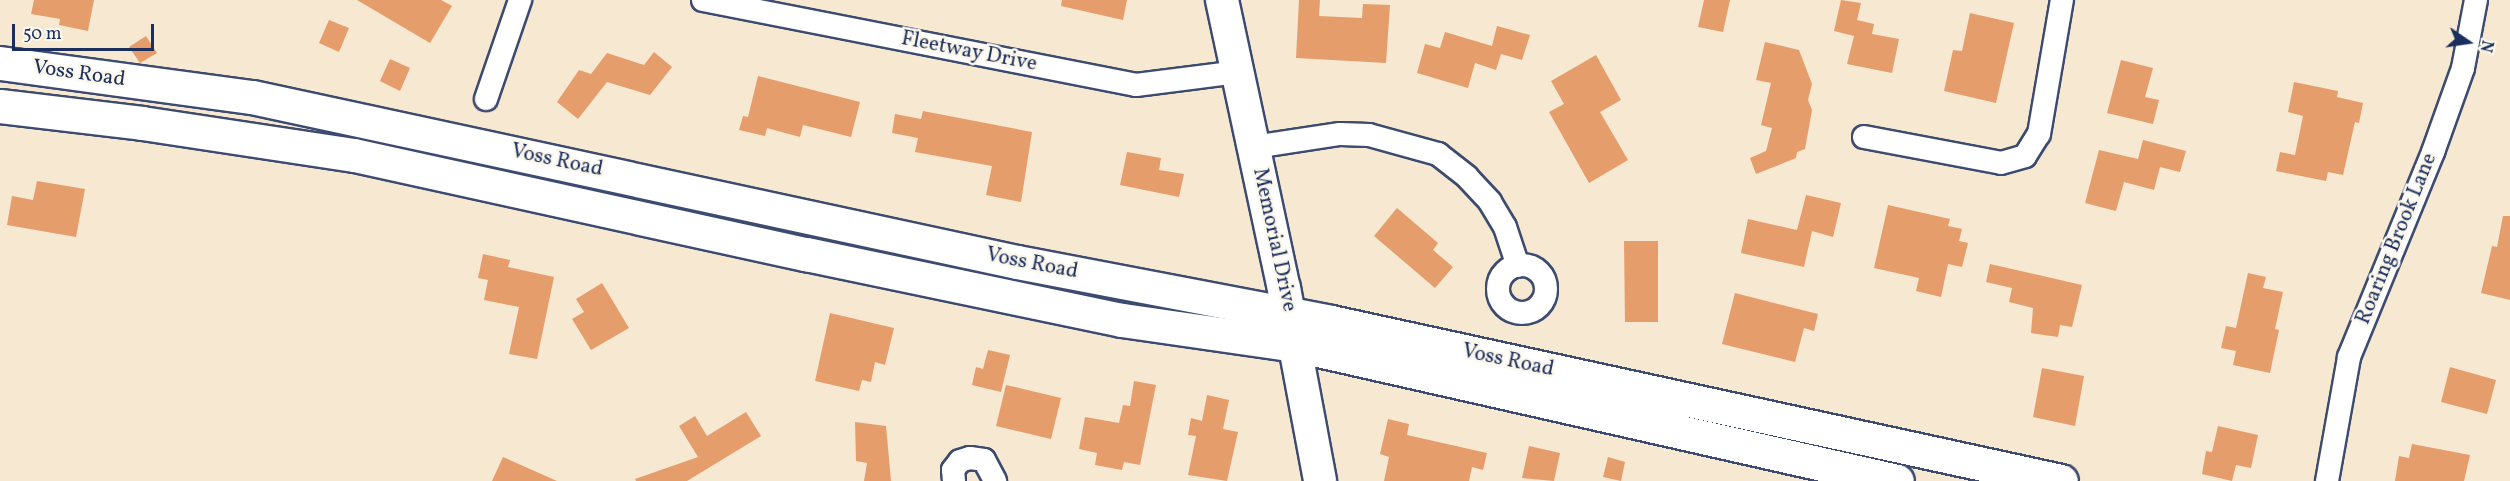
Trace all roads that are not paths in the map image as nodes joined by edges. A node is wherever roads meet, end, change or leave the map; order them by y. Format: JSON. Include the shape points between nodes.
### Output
{"nodes":[{"id":1,"x":520,"y":0,"type":"edge"},
{"id":2,"x":703,"y":0,"type":"edge"},
{"id":3,"x":1222,"y":0,"type":"edge"},
{"id":4,"x":2062,"y":0,"type":"edge"},
{"id":5,"x":2476,"y":0,"type":"edge"},
{"id":6,"x":0,"y":63,"type":"edge"},
{"id":7,"x":1237,"y":72,"type":"junction"},
{"id":8,"x":150,"y":83,"type":"junction"},
{"id":9,"x":486,"y":99,"type":"dead end"},
{"id":10,"x":0,"y":106,"type":"edge"},
{"id":11,"x":142,"y":123,"type":"junction"},
{"id":12,"x":1864,"y":137,"type":"dead end"},
{"id":13,"x":1254,"y":147,"type":"junction"},
{"id":14,"x":592,"y":168,"type":"junction"},
{"id":15,"x":582,"y":205,"type":"junction"},
{"id":16,"x":815,"y":218,"type":"junction"},
{"id":17,"x":806,"y":254,"type":"junction"},
{"id":18,"x":1518,"y":266,"type":"dead end"},
{"id":19,"x":1290,"y":314,"type":"junction"},
{"id":20,"x":1296,"y":345,"type":"junction"},
{"id":21,"x":2019,"y":476,"type":"edge"},
{"id":22,"x":954,"y":481,"type":"edge"},
{"id":23,"x":995,"y":481,"type":"edge"},
{"id":24,"x":1320,"y":481,"type":"edge"},
{"id":25,"x":1897,"y":481,"type":"edge"},
{"id":26,"x":2061,"y":481,"type":"edge"},
{"id":27,"x":2327,"y":481,"type":"edge"}],
"edges":[{"from":1,"to":9,"type":"street"},
{"from":2,"to":7,"type":"street","name":"Fleetway Drive","via":[[1137,85]]},
{"from":3,"to":7,"type":"street","name":"Memorial Drive"},
{"from":4,"to":12,"type":"street","via":[[2039,134],[2025,156],[2001,163]]},
{"from":5,"to":27,"type":"street","name":"Roaring Brook Lane","via":[[2463,68],[2349,357]]},
{"from":6,"to":8,"type":"main road","name":"Voss Road"},
{"from":7,"to":13,"type":"street","name":"Memorial Drive"},
{"from":8,"to":11,"type":"main road"},
{"from":8,"to":14,"type":"main road","name":"Voss Road","via":[[252,97]]},
{"from":10,"to":11,"type":"main road","name":"Voss Road"},
{"from":11,"to":15,"type":"main road","name":"Voss Road","via":[[354,155]]},
{"from":13,"to":18,"type":"street","via":[[1340,135],[1369,135],[1438,154],[1490,202],[1505,227]]},
{"from":13,"to":19,"type":"street","name":"Memorial Drive"},
{"from":14,"to":15,"type":"main road"},
{"from":14,"to":16,"type":"main road","name":"Voss Road"},
{"from":15,"to":17,"type":"main road","name":"Voss Road"},
{"from":16,"to":17,"type":"main road"},
{"from":16,"to":19,"type":"main road","name":"Voss Road","via":[[1017,262]]},
{"from":17,"to":20,"type":"main road","name":"Voss Road","via":[[1122,320]]},
{"from":19,"to":20,"type":"street","name":"Memorial Drive"},
{"from":19,"to":21,"type":"main road","name":"Voss Road"},
{"from":20,"to":24,"type":"street","name":"Memorial Drive"},
{"from":20,"to":25,"type":"main road","name":"Voss Road"},
{"from":21,"to":26,"type":"main road","name":"Voss Road"},
{"from":22,"to":23,"type":"street","via":[[953,470],[960,461],[970,458],[984,460]]}]}
